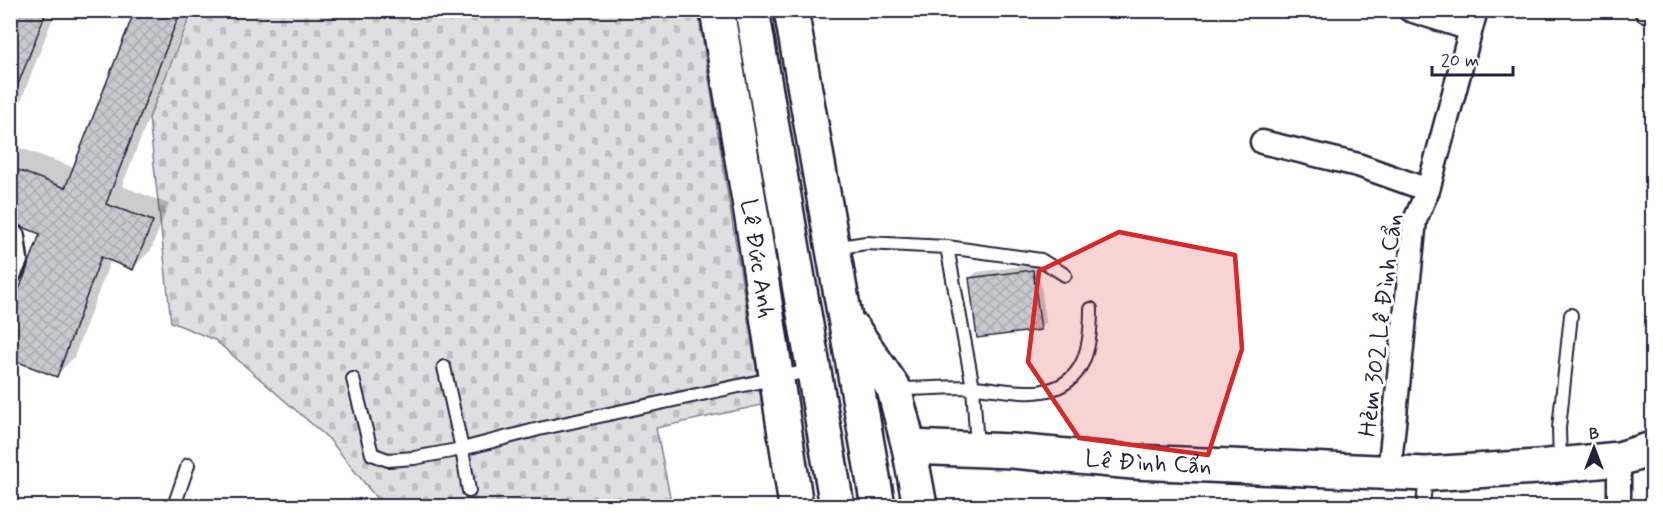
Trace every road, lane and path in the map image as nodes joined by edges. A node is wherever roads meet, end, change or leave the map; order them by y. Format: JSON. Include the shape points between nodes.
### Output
{"nodes":[{"id":1,"x":752,"y":10,"type":"edge"},
{"id":2,"x":791,"y":10,"type":"edge"},
{"id":3,"x":805,"y":10,"type":"edge"},
{"id":4,"x":1410,"y":10,"type":"edge"},
{"id":5,"x":1646,"y":10,"type":"edge"},
{"id":6,"x":1653,"y":12,"type":"edge"},
{"id":7,"x":1473,"y":20,"type":"edge"},
{"id":8,"x":719,"y":21,"type":"edge"},
{"id":9,"x":802,"y":75,"type":"junction"},
{"id":10,"x":1262,"y":142,"type":"dead end"},
{"id":11,"x":779,"y":168,"type":"junction"},
{"id":12,"x":1428,"y":190,"type":"junction"},
{"id":13,"x":10,"y":236,"type":"edge"},
{"id":14,"x":947,"y":247,"type":"junction"},
{"id":15,"x":833,"y":248,"type":"junction"},
{"id":16,"x":10,"y":273,"type":"edge"},
{"id":17,"x":1065,"y":275,"type":"dead end"},
{"id":18,"x":1091,"y":309,"type":"dead end"},
{"id":19,"x":1571,"y":315,"type":"dead end"},
{"id":20,"x":847,"y":320,"type":"junction"},
{"id":21,"x":444,"y":367,"type":"dead end"},
{"id":22,"x":814,"y":370,"type":"junction"},
{"id":23,"x":777,"y":378,"type":"junction"},
{"id":24,"x":353,"y":379,"type":"dead end"},
{"id":25,"x":973,"y":387,"type":"junction"},
{"id":26,"x":894,"y":389,"type":"junction"},
{"id":27,"x":462,"y":449,"type":"junction"},
{"id":28,"x":977,"y":450,"type":"junction"},
{"id":29,"x":1653,"y":450,"type":"edge"},
{"id":30,"x":1619,"y":459,"type":"junction"},
{"id":31,"x":893,"y":463,"type":"junction"},
{"id":32,"x":188,"y":465,"type":"dead end"},
{"id":33,"x":1560,"y":465,"type":"junction"},
{"id":34,"x":813,"y":469,"type":"junction"},
{"id":35,"x":1389,"y":473,"type":"junction"},
{"id":36,"x":1426,"y":474,"type":"junction"},
{"id":37,"x":469,"y":491,"type":"dead end"},
{"id":38,"x":174,"y":507,"type":"edge"},
{"id":39,"x":796,"y":507,"type":"edge"},
{"id":40,"x":821,"y":507,"type":"edge"},
{"id":41,"x":837,"y":507,"type":"edge"},
{"id":42,"x":878,"y":507,"type":"edge"},
{"id":43,"x":904,"y":507,"type":"edge"},
{"id":44,"x":920,"y":507,"type":"edge"},
{"id":45,"x":1423,"y":507,"type":"edge"},
{"id":46,"x":1619,"y":507,"type":"edge"}],
"edges":[{"from":1,"to":11,"type":"main road","name":"Lê Đức Anh"},
{"from":2,"to":9,"type":"main road"},
{"from":3,"to":9,"type":"main road"},
{"from":4,"to":7,"type":"street"},
{"from":5,"to":6,"type":"street"},
{"from":7,"to":12,"type":"street","name":"Hẻm 302 Lê Đình Cẩn"},
{"from":8,"to":11,"type":"main road"},
{"from":8,"to":23,"type":"main road","name":"Lê Đức Anh"},
{"from":9,"to":15,"type":"main road"},
{"from":10,"to":12,"type":"street","via":[[1358,165]]},
{"from":11,"to":22,"type":"main road","name":"Lê Đức Anh"},
{"from":12,"to":35,"type":"street","name":"Hẻm 302 Lê Đình Cẩn","via":[[1415,220]]},
{"from":13,"to":16,"type":"street","via":[[16,260]]},
{"from":14,"to":15,"type":"lane","via":[[866,243]]},
{"from":14,"to":17,"type":"lane","via":[[1041,260]]},
{"from":14,"to":25,"type":"lane"},
{"from":15,"to":20,"type":"main road"},
{"from":18,"to":25,"type":"lane","via":[[1091,332],[1082,367],[1064,386],[1041,392]]},
{"from":19,"to":33,"type":"lane","via":[[1559,428]]},
{"from":20,"to":26,"type":"main road"},
{"from":20,"to":31,"type":"main road","via":[[861,404]]},
{"from":21,"to":27,"type":"lane"},
{"from":22,"to":23,"type":"lane"},
{"from":22,"to":34,"type":"main road"},
{"from":22,"to":34,"type":"main road","name":"Lê Đức Anh","via":[[823,425]]},
{"from":23,"to":27,"type":"lane"},
{"from":23,"to":34,"type":"main road","name":"Lê Đức Anh"},
{"from":24,"to":27,"type":"lane","via":[[372,454],[388,460]]},
{"from":25,"to":26,"type":"lane"},
{"from":25,"to":28,"type":"lane"},
{"from":26,"to":31,"type":"main road"},
{"from":27,"to":37,"type":"lane"},
{"from":28,"to":31,"type":"main road","name":"Lê Đình Cẩn"},
{"from":28,"to":35,"type":"main road","name":"Lê Đình Cẩn","via":[[1133,462]]},
{"from":29,"to":30,"type":"main road","name":"Lê Đình Cẩn"},
{"from":30,"to":33,"type":"main road","name":"Lê Đình Cẩn"},
{"from":30,"to":46,"type":"street"},
{"from":31,"to":42,"type":"main road"},
{"from":31,"to":43,"type":"main road"},
{"from":31,"to":44,"type":"main road"},
{"from":32,"to":38,"type":"lane"},
{"from":33,"to":36,"type":"main road","name":"Lê Đình Cẩn"},
{"from":34,"to":39,"type":"main road","name":"Lê Đức Anh"},
{"from":34,"to":40,"type":"main road"},
{"from":34,"to":41,"type":"main road"},
{"from":35,"to":36,"type":"main road","name":"Lê Đình Cẩn"},
{"from":36,"to":45,"type":"lane"}]}
